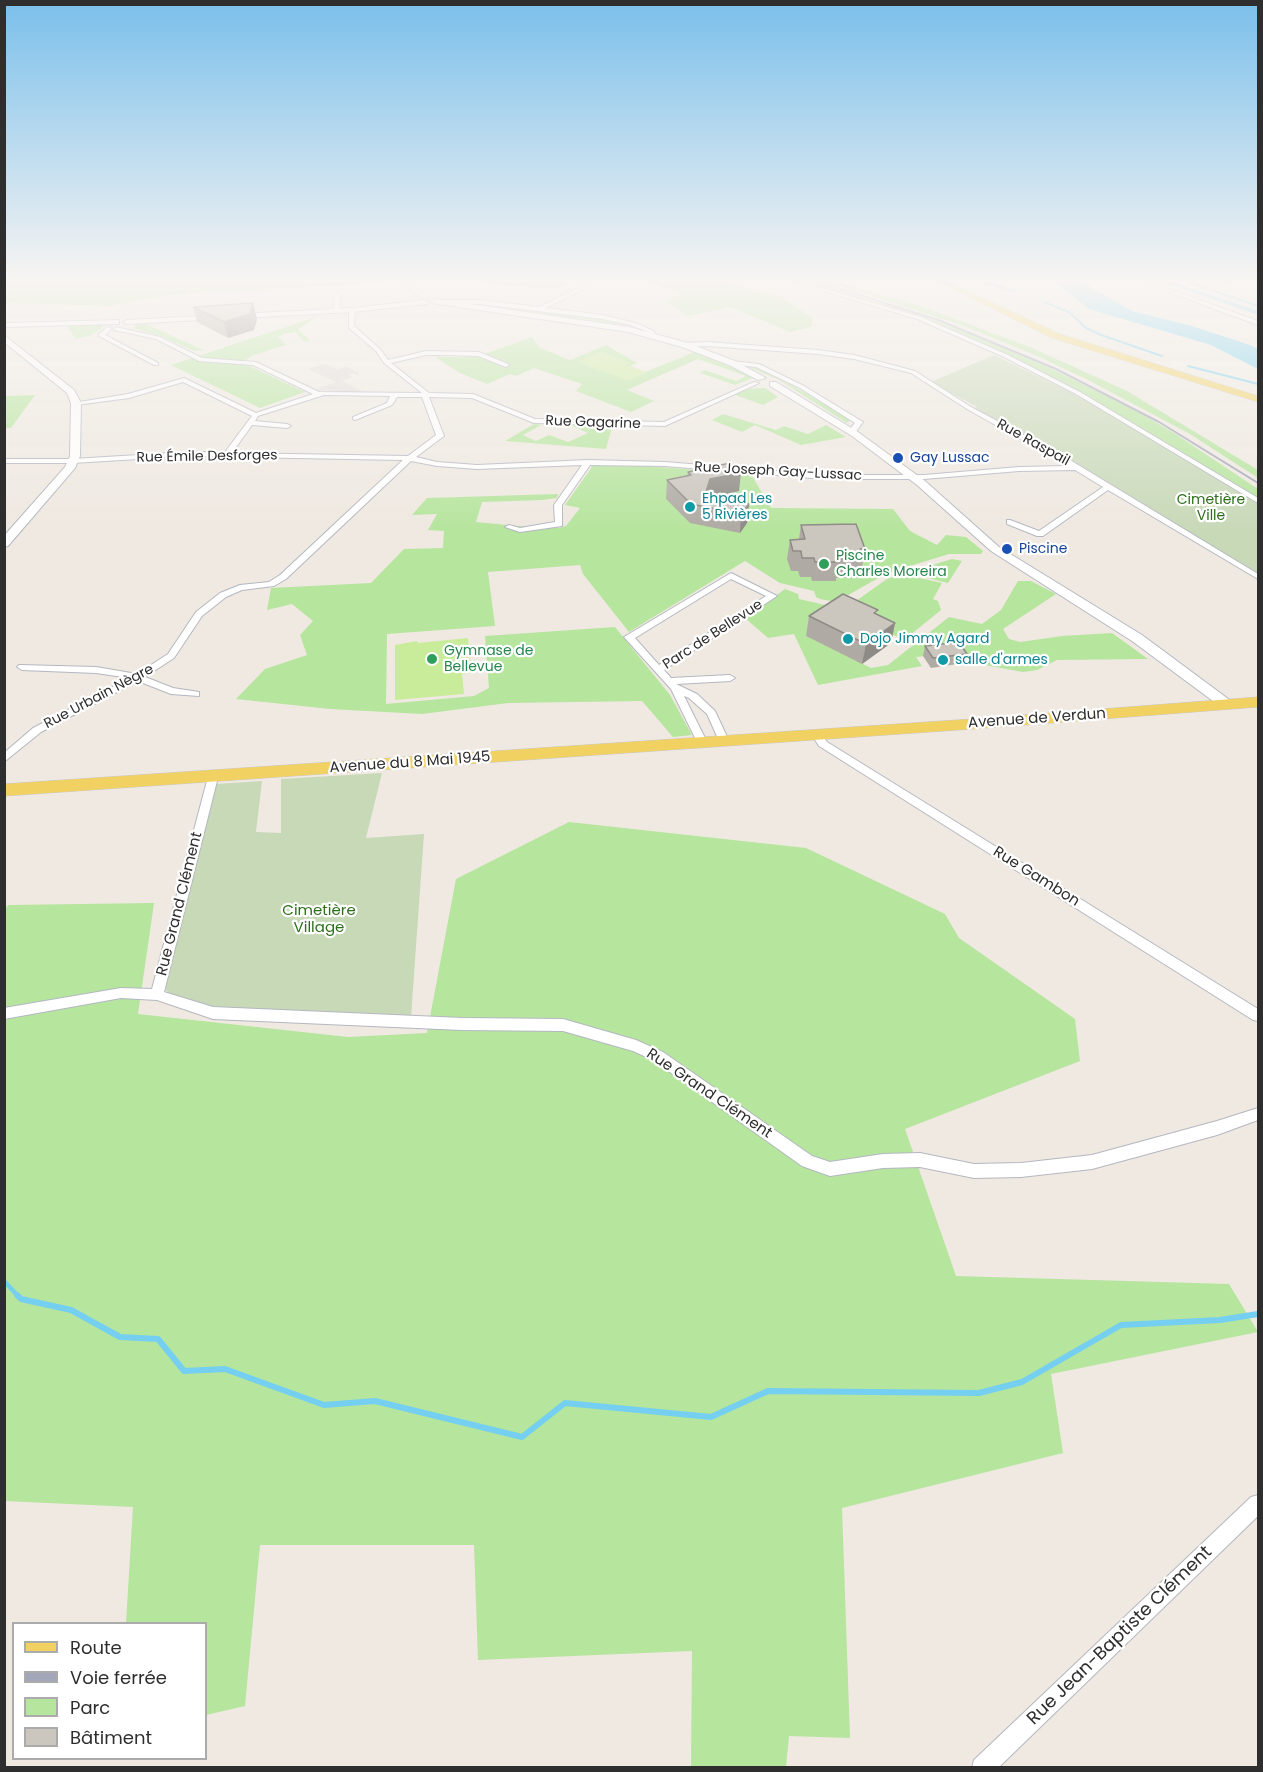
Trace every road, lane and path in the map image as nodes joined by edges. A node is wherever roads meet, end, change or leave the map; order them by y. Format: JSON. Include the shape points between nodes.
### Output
{"nodes":[{"id":1,"x":38,"y":365,"type":"edge"},
{"id":2,"x":257,"y":365,"type":"edge"},
{"id":3,"x":389,"y":365,"type":"edge"},
{"id":4,"x":735,"y":365,"type":"edge"},
{"id":5,"x":754,"y":365,"type":"edge"},
{"id":6,"x":884,"y":365,"type":"edge"},
{"id":7,"x":1021,"y":365,"type":"edge"},
{"id":8,"x":1148,"y":365,"type":"edge"},
{"id":9,"x":759,"y":380,"type":"junction"},
{"id":10,"x":318,"y":394,"type":"junction"},
{"id":11,"x":394,"y":395,"type":"junction"},
{"id":12,"x":425,"y":395,"type":"junction"},
{"id":13,"x":1258,"y":399,"type":"edge"},
{"id":14,"x":76,"y":403,"type":"junction"},
{"id":15,"x":256,"y":415,"type":"junction"},
{"id":16,"x":355,"y":418,"type":"dead end"},
{"id":17,"x":249,"y":423,"type":"junction"},
{"id":18,"x":287,"y":426,"type":"dead end"},
{"id":19,"x":852,"y":431,"type":"junction"},
{"id":20,"x":227,"y":455,"type":"junction"},
{"id":21,"x":410,"y":458,"type":"junction"},
{"id":22,"x":4,"y":461,"type":"edge"},
{"id":23,"x":73,"y":461,"type":"junction"},
{"id":24,"x":588,"y":462,"type":"junction"},
{"id":25,"x":1076,"y":468,"type":"junction"},
{"id":26,"x":913,"y":477,"type":"junction"},
{"id":27,"x":1108,"y":487,"type":"junction"},
{"id":28,"x":1258,"y":501,"type":"edge"},
{"id":29,"x":1010,"y":522,"type":"dead end"},
{"id":30,"x":509,"y":527,"type":"dead end"},
{"id":31,"x":4,"y":544,"type":"edge"},
{"id":32,"x":1258,"y":577,"type":"edge"},
{"id":33,"x":22,"y":667,"type":"dead end"},
{"id":34,"x":658,"y":669,"type":"junction"},
{"id":35,"x":139,"y":677,"type":"junction"},
{"id":36,"x":730,"y":678,"type":"dead end"},
{"id":37,"x":672,"y":685,"type":"junction"},
{"id":38,"x":195,"y":694,"type":"dead end"},
{"id":39,"x":1258,"y":702,"type":"edge"},
{"id":40,"x":1226,"y":704,"type":"junction"},
{"id":41,"x":816,"y":734,"type":"junction"},
{"id":42,"x":724,"y":741,"type":"junction"},
{"id":43,"x":702,"y":742,"type":"junction"},
{"id":44,"x":4,"y":759,"type":"edge"},
{"id":45,"x":213,"y":777,"type":"junction"},
{"id":46,"x":4,"y":790,"type":"edge"},
{"id":47,"x":157,"y":995,"type":"junction"},
{"id":48,"x":4,"y":1014,"type":"edge"},
{"id":49,"x":1258,"y":1016,"type":"edge"},
{"id":50,"x":1258,"y":1114,"type":"edge"},
{"id":51,"x":1258,"y":1504,"type":"edge"},
{"id":52,"x":982,"y":1767,"type":"edge"}],
"edges":[{"from":1,"to":14,"type":"street","via":[[71,392]]},
{"from":2,"to":10,"type":"street"},
{"from":3,"to":12,"type":"street"},
{"from":4,"to":9,"type":"street"},
{"from":5,"to":19,"type":"street","via":[[802,387],[859,422]]},
{"from":6,"to":25,"type":"street","name":"Rue Raspail","via":[[913,372]]},
{"from":7,"to":28,"type":"street","via":[[1078,393]]},
{"from":8,"to":13,"type":"main road"},
{"from":9,"to":12,"type":"street","name":"Rue Gagarine","via":[[665,424],[534,421],[473,396]]},
{"from":9,"to":19,"type":"street","via":[[771,379],[772,384]]},
{"from":10,"to":11,"type":"street","name":"Rue Gagarine"},
{"from":10,"to":15,"type":"street"},
{"from":11,"to":12,"type":"street","name":"Rue Gagarine"},
{"from":11,"to":16,"type":"street","via":[[390,404]]},
{"from":12,"to":21,"type":"street","name":"Rue Urbain Nègre","via":[[440,436]]},
{"from":14,"to":15,"type":"street","via":[[129,396],[184,380]]},
{"from":14,"to":23,"type":"street"},
{"from":15,"to":17,"type":"street"},
{"from":17,"to":18,"type":"street"},
{"from":17,"to":20,"type":"street"},
{"from":19,"to":26,"type":"street"},
{"from":20,"to":21,"type":"street","name":"Rue Émile Desforges"},
{"from":20,"to":23,"type":"street","name":"Rue Émile Desforges"},
{"from":21,"to":24,"type":"street","name":"Rue Joseph Gay-Lussac","via":[[477,467]]},
{"from":21,"to":35,"type":"street","name":"Rue Urbain Nègre","via":[[283,577],[272,584],[240,588],[223,595],[199,615],[171,656]]},
{"from":22,"to":23,"type":"street","name":"Rue Émile Desforges"},
{"from":23,"to":31,"type":"street"},
{"from":24,"to":26,"type":"street","name":"Rue Joseph Gay-Lussac","via":[[824,477]]},
{"from":24,"to":30,"type":"street","via":[[558,505],[559,524],[520,530]]},
{"from":25,"to":26,"type":"street","name":"Rue Joseph Gay-Lussac"},
{"from":25,"to":27,"type":"street","name":"Rue Raspail"},
{"from":26,"to":40,"type":"street","via":[[995,549],[1137,638]]},
{"from":27,"to":29,"type":"street","via":[[1040,534]]},
{"from":27,"to":32,"type":"street","name":"Rue Raspail"},
{"from":33,"to":35,"type":"street","via":[[96,670]]},
{"from":34,"to":34,"type":"street","name":"Parc de Bellevue","via":[[629,637],[731,576],[773,596]]},
{"from":34,"to":37,"type":"street","name":"Parc de Bellevue"},
{"from":35,"to":38,"type":"street","via":[[171,692]]},
{"from":35,"to":44,"type":"street","name":"Rue Urbain Nègre","via":[[37,730]]},
{"from":36,"to":37,"type":"street","name":"Parc de Bellevue"},
{"from":37,"to":42,"type":"street","name":"Parc de Bellevue","via":[[693,696],[711,713]]},
{"from":37,"to":43,"type":"street","name":"Parc de Bellevue"},
{"from":39,"to":40,"type":"main road","name":"Avenue de Verdun"},
{"from":40,"to":41,"type":"main road","name":"Avenue de Verdun"},
{"from":41,"to":42,"type":"main road","name":"Avenue du 8 Mai 1945"},
{"from":41,"to":49,"type":"street","name":"Rue Gambon","via":[[823,744]]},
{"from":42,"to":43,"type":"main road","name":"Avenue du 8 Mai 1945"},
{"from":43,"to":45,"type":"main road","name":"Avenue du 8 Mai 1945"},
{"from":45,"to":46,"type":"main road","name":"Avenue du 8 Mai 1945"},
{"from":45,"to":47,"type":"street","name":"Rue Grand Clément"},
{"from":47,"to":48,"type":"street","via":[[121,993]]},
{"from":47,"to":50,"type":"street","name":"Rue Grand Clément","via":[[213,1013],[563,1025],[658,1056],[807,1161],[830,1169],[920,1160],[974,1170],[1021,1170],[1092,1162]]},
{"from":51,"to":52,"type":"street","name":"Rue Jean-Baptiste Clément"}]}
